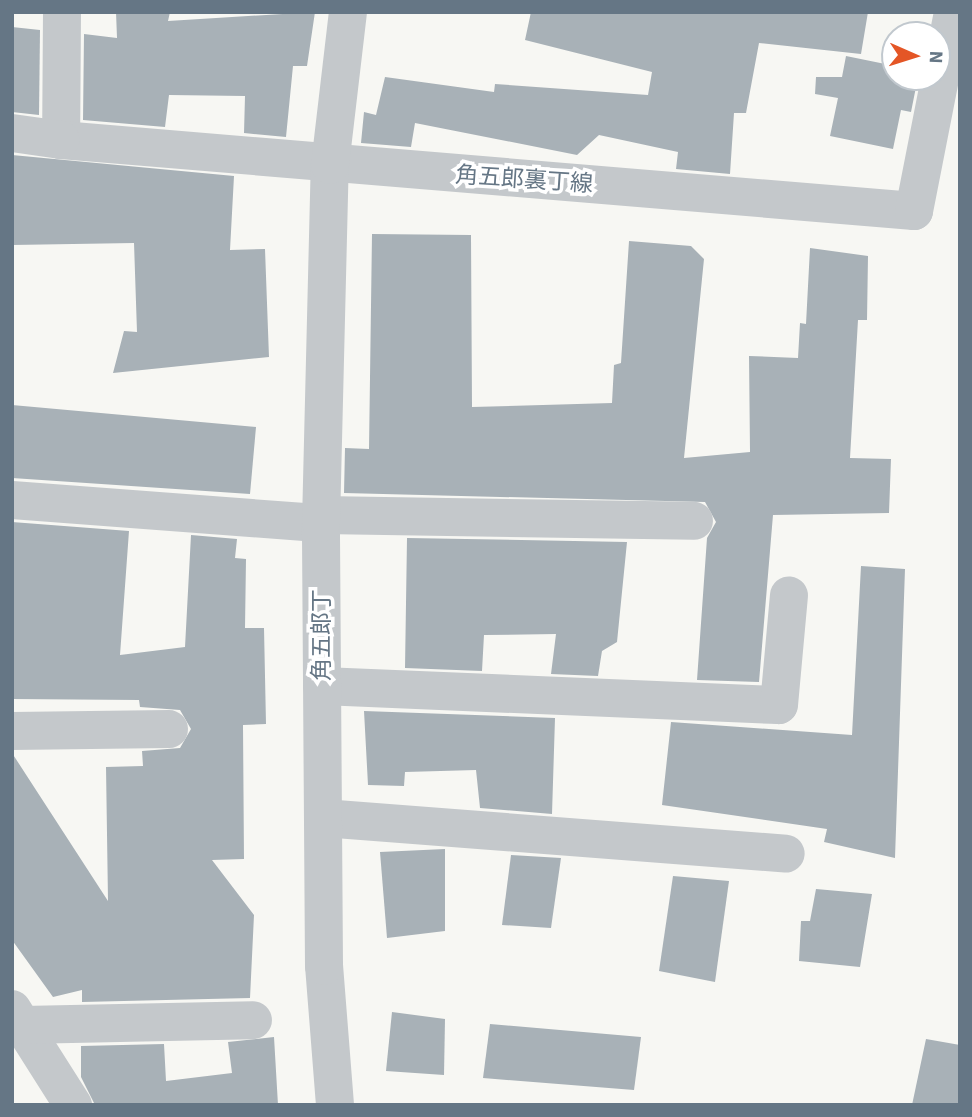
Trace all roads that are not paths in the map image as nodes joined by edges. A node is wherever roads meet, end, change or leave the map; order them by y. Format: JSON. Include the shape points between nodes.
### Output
{"nodes":[{"id":1,"x":62,"y":12,"type":"edge"},
{"id":2,"x":348,"y":12,"type":"edge"},
{"id":3,"x":953,"y":12,"type":"edge"},
{"id":4,"x":12,"y":133,"type":"edge"},
{"id":5,"x":61,"y":140,"type":"junction"},
{"id":6,"x":330,"y":165,"type":"junction"},
{"id":7,"x":12,"y":500,"type":"edge"},
{"id":8,"x":321,"y":519,"type":"junction"},
{"id":9,"x":694,"y":521,"type":"dead end"},
{"id":10,"x":789,"y":595,"type":"dead end"},
{"id":11,"x":322,"y":686,"type":"junction"},
{"id":12,"x":169,"y":729,"type":"dead end"},
{"id":13,"x":12,"y":731,"type":"edge"},
{"id":14,"x":323,"y":818,"type":"junction"},
{"id":15,"x":786,"y":854,"type":"dead end"},
{"id":16,"x":18,"y":1017,"type":"edge"},
{"id":17,"x":253,"y":1020,"type":"dead end"},
{"id":18,"x":73,"y":1105,"type":"edge"},
{"id":19,"x":335,"y":1105,"type":"edge"}],
"edges":[{"from":1,"to":5,"type":"street"},
{"from":2,"to":6,"type":"street","name":"角五郎丁"},
{"from":3,"to":6,"type":"street","name":"角五郎裏丁線","via":[[914,211]]},
{"from":4,"to":5,"type":"street","name":"角五郎裏丁線"},
{"from":5,"to":6,"type":"street","name":"角五郎裏丁線"},
{"from":6,"to":8,"type":"street","name":"角五郎丁"},
{"from":7,"to":8,"type":"street"},
{"from":8,"to":9,"type":"street"},
{"from":8,"to":11,"type":"street","name":"角五郎丁"},
{"from":10,"to":11,"type":"street","via":[[779,705]]},
{"from":11,"to":14,"type":"street","name":"角五郎丁"},
{"from":12,"to":13,"type":"street"},
{"from":14,"to":15,"type":"street"},
{"from":14,"to":19,"type":"street","name":"角五郎丁","via":[[326,1020]]},
{"from":16,"to":17,"type":"street"},
{"from":16,"to":18,"type":"street"}]}
